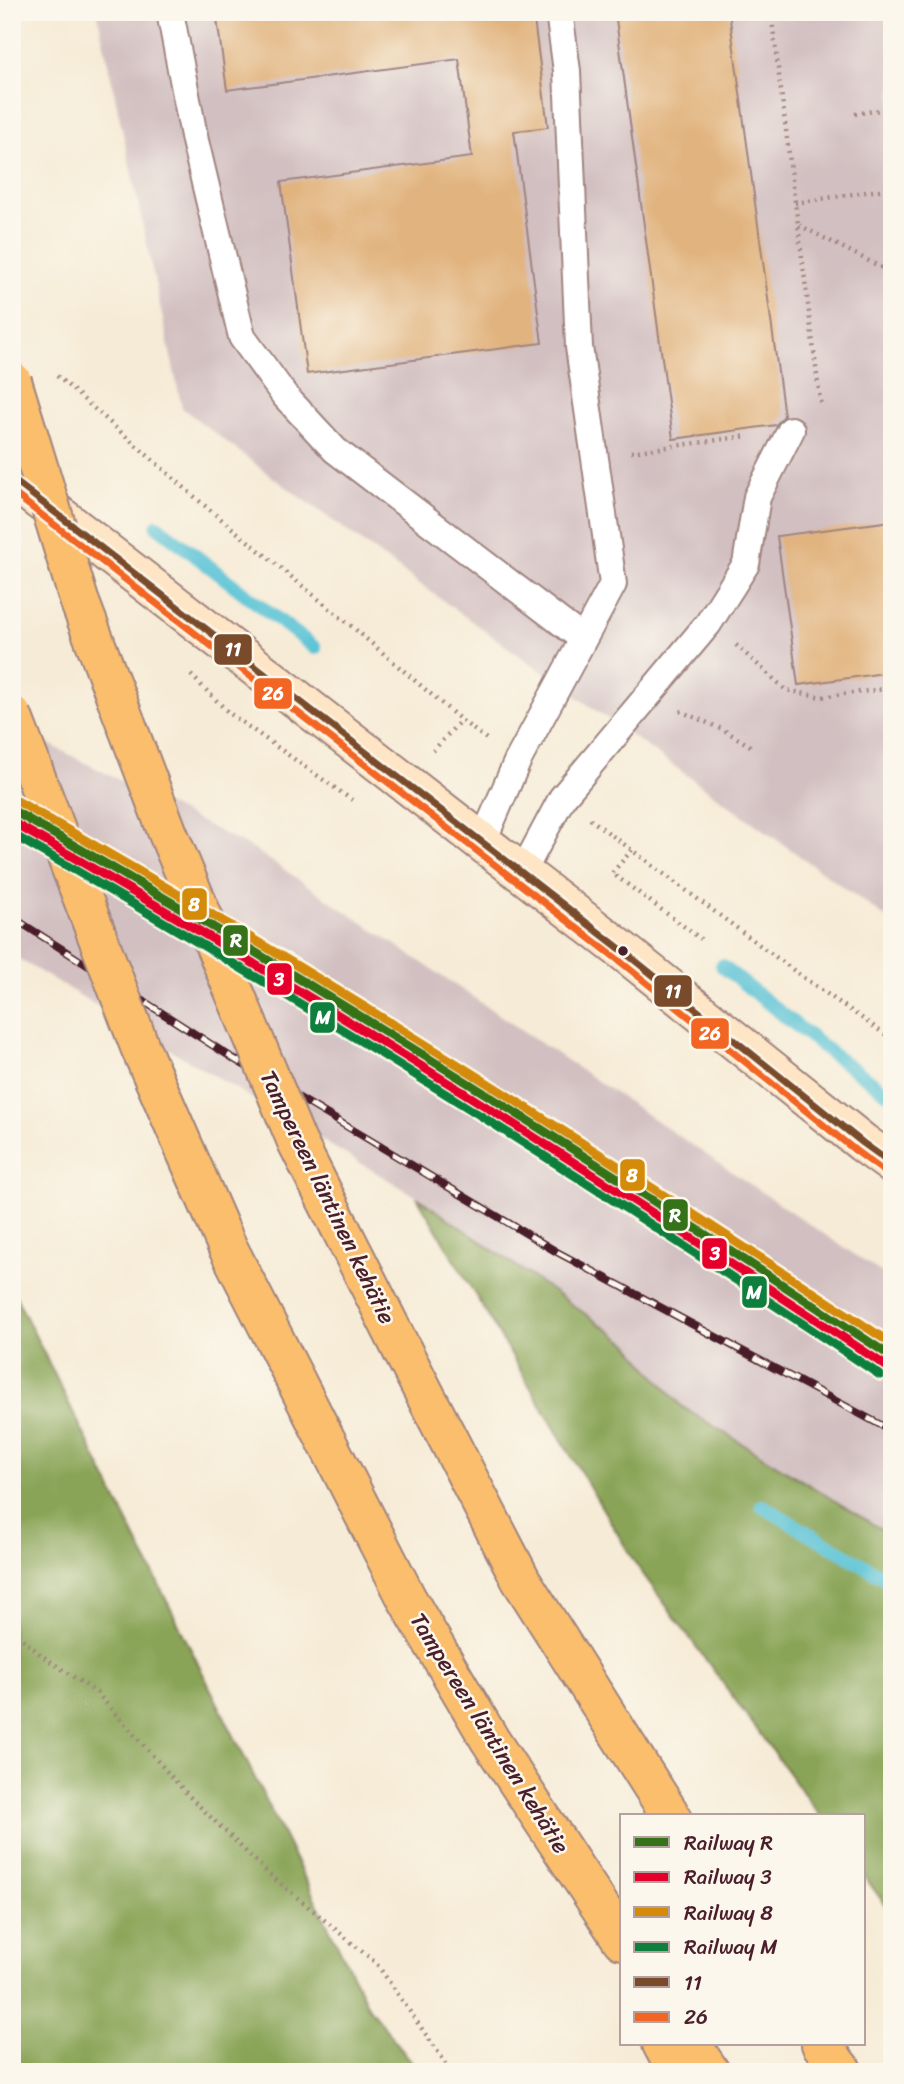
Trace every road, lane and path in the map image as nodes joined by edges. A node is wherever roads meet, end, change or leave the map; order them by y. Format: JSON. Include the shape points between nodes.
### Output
{"nodes":[{"id":1,"x":170,"y":12,"type":"edge"},
{"id":2,"x":559,"y":12,"type":"edge"},
{"id":3,"x":771,"y":12,"type":"edge"},
{"id":4,"x":892,"y":108,"type":"edge"},
{"id":5,"x":855,"y":114,"type":"dead end"},
{"id":6,"x":892,"y":188,"type":"edge"},
{"id":7,"x":795,"y":203,"type":"junction"},
{"id":8,"x":798,"y":224,"type":"junction"},
{"id":9,"x":892,"y":273,"type":"edge"},
{"id":10,"x":53,"y":372,"type":"dead end"},
{"id":11,"x":12,"y":381,"type":"edge"},
{"id":12,"x":791,"y":430,"type":"junction"},
{"id":13,"x":595,"y":457,"type":"junction"},
{"id":14,"x":12,"y":479,"type":"edge"},
{"id":15,"x":710,"y":621,"type":"junction"},
{"id":16,"x":583,"y":639,"type":"junction"},
{"id":17,"x":189,"y":674,"type":"dead end"},
{"id":18,"x":892,"y":688,"type":"edge"},
{"id":19,"x":679,"y":711,"type":"dead end"},
{"id":20,"x":12,"y":715,"type":"edge"},
{"id":21,"x":752,"y":747,"type":"dead end"},
{"id":22,"x":517,"y":762,"type":"junction"},
{"id":23,"x":562,"y":798,"type":"junction"},
{"id":24,"x":359,"y":805,"type":"dead end"},
{"id":25,"x":482,"y":843,"type":"junction"},
{"id":26,"x":632,"y":850,"type":"junction"},
{"id":27,"x":522,"y":873,"type":"junction"},
{"id":28,"x":701,"y":939,"type":"dead end"},
{"id":29,"x":892,"y":1039,"type":"edge"},
{"id":30,"x":892,"y":1164,"type":"edge"},
{"id":31,"x":12,"y":1630,"type":"edge"},
{"id":32,"x":670,"y":1814,"type":"edge"},
{"id":33,"x":560,"y":1847,"type":"junction"},
{"id":34,"x":620,"y":1937,"type":"edge"},
{"id":35,"x":620,"y":1963,"type":"edge"},
{"id":36,"x":663,"y":2046,"type":"edge"},
{"id":37,"x":692,"y":2046,"type":"edge"},
{"id":38,"x":823,"y":2046,"type":"edge"},
{"id":39,"x":452,"y":2072,"type":"edge"},
{"id":40,"x":677,"y":2072,"type":"edge"},
{"id":41,"x":710,"y":2072,"type":"edge"},
{"id":42,"x":843,"y":2072,"type":"edge"}],
"edges":[{"from":1,"to":16,"type":"lane","via":[[242,337],[285,396],[335,450]]},
{"from":2,"to":13,"type":"lane","via":[[579,347]]},
{"from":3,"to":7,"type":"path"},
{"from":4,"to":5,"type":"path"},
{"from":6,"to":7,"type":"path"},
{"from":7,"to":8,"type":"path"},
{"from":8,"to":9,"type":"path"},
{"from":8,"to":12,"type":"path","via":[[824,426]]},
{"from":10,"to":22,"type":"path","via":[[204,505]]},
{"from":11,"to":32,"type":"highway","name":"Tampereen läntinen kehätie","bridge":true,"via":[[79,600],[167,831],[297,1142],[521,1580]]},
{"from":12,"to":13,"type":"path"},
{"from":12,"to":15,"type":"lane","via":[[757,497],[746,564]]},
{"from":13,"to":16,"type":"lane","via":[[613,584]]},
{"from":14,"to":25,"type":"main road"},
{"from":15,"to":18,"type":"path","via":[[786,690],[821,697]]},
{"from":15,"to":23,"type":"lane"},
{"from":16,"to":22,"type":"lane"},
{"from":17,"to":24,"type":"path","via":[[229,713]]},
{"from":19,"to":21,"type":"path"},
{"from":20,"to":33,"type":"highway","name":"Tampereen läntinen kehätie","bridge":true,"via":[[140,1047],[227,1246],[407,1599]]},
{"from":22,"to":25,"type":"lane"},
{"from":23,"to":26,"type":"path"},
{"from":23,"to":27,"type":"lane"},
{"from":25,"to":27,"type":"main road"},
{"from":26,"to":28,"type":"path","via":[[612,873]]},
{"from":26,"to":29,"type":"path"},
{"from":27,"to":30,"type":"main road"},
{"from":31,"to":39,"type":"path","via":[[97,1693],[187,1794],[270,1874],[376,1963]]},
{"from":33,"to":34,"type":"highway","name":"Tampereen läntinen kehätie"},
{"from":33,"to":35,"type":"highway"},
{"from":36,"to":40,"type":"highway"},
{"from":37,"to":41,"type":"highway"},
{"from":38,"to":42,"type":"highway"}]}
